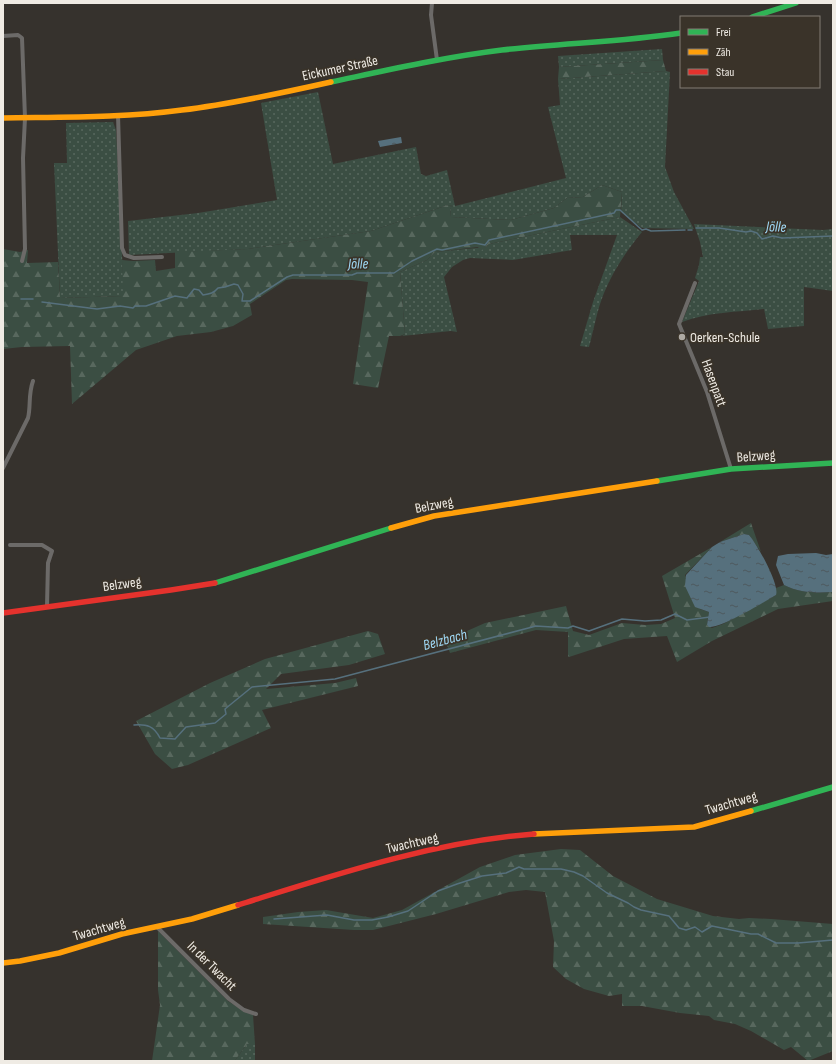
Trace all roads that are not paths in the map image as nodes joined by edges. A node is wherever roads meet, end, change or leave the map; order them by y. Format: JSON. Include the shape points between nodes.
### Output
{"nodes":[{"id":1,"x":432,"y":3,"type":"edge"},
{"id":2,"x":796,"y":3,"type":"edge"},
{"id":3,"x":755,"y":16,"type":"edge"},
{"id":4,"x":680,"y":33,"type":"edge"},
{"id":5,"x":3,"y":36,"type":"edge"},
{"id":6,"x":437,"y":60,"type":"junction"},
{"id":7,"x":118,"y":115,"type":"junction"},
{"id":8,"x":3,"y":118,"type":"edge"},
{"id":9,"x":25,"y":118,"type":"junction"},
{"id":10,"x":162,"y":257,"type":"dead end"},
{"id":11,"x":22,"y":261,"type":"dead end"},
{"id":12,"x":695,"y":283,"type":"dead end"},
{"id":13,"x":32,"y":382,"type":"dead end"},
{"id":14,"x":833,"y":463,"type":"edge"},
{"id":15,"x":3,"y":468,"type":"edge"},
{"id":16,"x":731,"y":469,"type":"junction"},
{"id":17,"x":10,"y":545,"type":"dead end"},
{"id":18,"x":47,"y":606,"type":"junction"},
{"id":19,"x":3,"y":613,"type":"edge"},
{"id":20,"x":833,"y":787,"type":"edge"},
{"id":21,"x":157,"y":927,"type":"junction"},
{"id":22,"x":3,"y":963,"type":"edge"},
{"id":23,"x":256,"y":1014,"type":"dead end"}],
"edges":[{"from":1,"to":6,"type":"street","via":[[431,16]]},
{"from":2,"to":3,"type":"street"},
{"from":4,"to":6,"type":"street","name":"Eickumer Straße","via":[[498,51]]},
{"from":5,"to":9,"type":"street","via":[[20,35],[22,38]]},
{"from":6,"to":7,"type":"street","name":"Eickumer Straße","via":[[239,101],[181,110]]},
{"from":7,"to":9,"type":"street","name":"Eickumer Straße"},
{"from":7,"to":10,"type":"street","via":[[122,248],[125,255],[134,258]]},
{"from":8,"to":9,"type":"street","name":"Eickumer Straße"},
{"from":9,"to":11,"type":"street"},
{"from":12,"to":16,"type":"street","name":"Hasenpatt","via":[[679,324],[707,392]]},
{"from":13,"to":15,"type":"street","via":[[28,418]]},
{"from":14,"to":16,"type":"street","name":"Belzweg"},
{"from":16,"to":18,"type":"street","name":"Belzweg","via":[[434,516],[219,582]]},
{"from":17,"to":18,"type":"street","via":[[42,545],[52,551],[48,563]]},
{"from":18,"to":19,"type":"street","name":"Belzweg"},
{"from":20,"to":21,"type":"street","name":"Twachtweg","via":[[694,827],[552,832],[506,836],[463,844],[331,876],[192,920]]},
{"from":21,"to":22,"type":"street","name":"Twachtweg","via":[[59,952]]},
{"from":21,"to":23,"type":"street","name":"In der Twacht","via":[[230,999],[244,1010]]}]}
